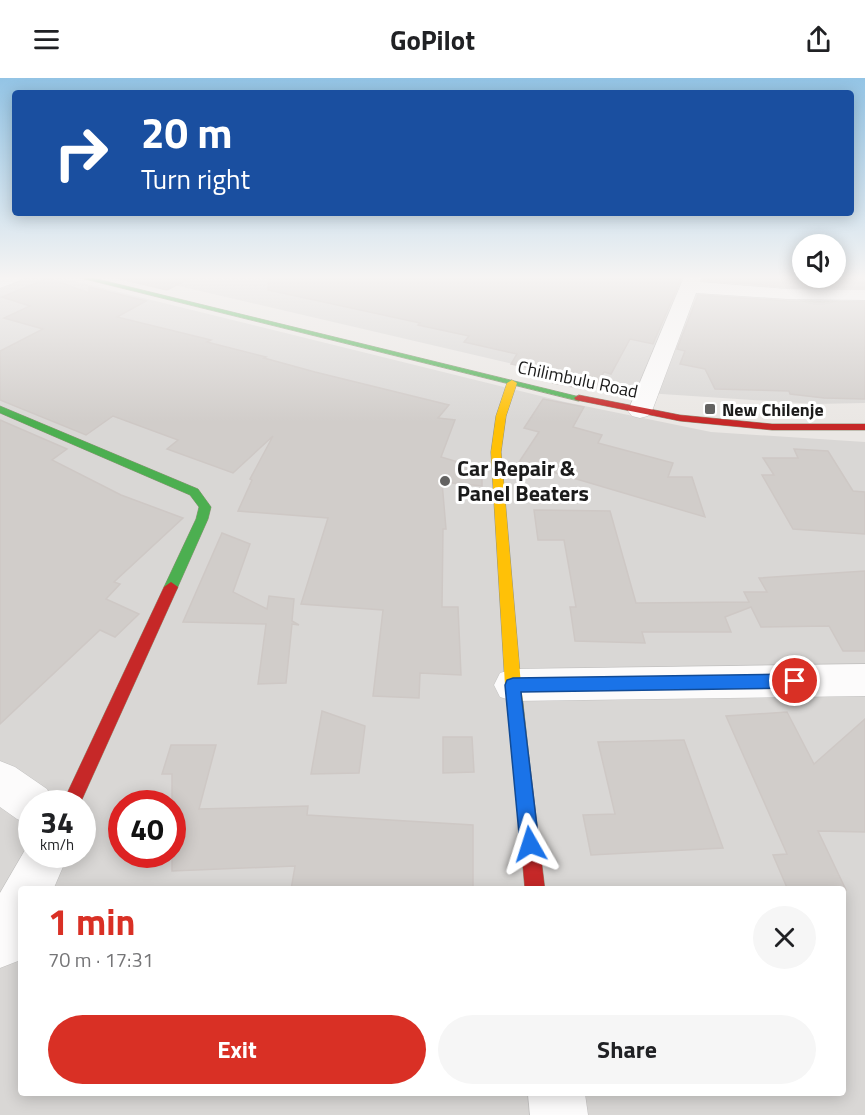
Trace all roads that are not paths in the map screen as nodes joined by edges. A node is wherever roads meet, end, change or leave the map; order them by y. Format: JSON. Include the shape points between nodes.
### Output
{"nodes":[{"id":1,"x":277,"y":325,"type":"edge"},
{"id":2,"x":675,"y":325,"type":"edge"},
{"id":3,"x":512,"y":383,"type":"junction"},
{"id":4,"x":0,"y":409,"type":"edge"},
{"id":5,"x":640,"y":411,"type":"junction"},
{"id":6,"x":865,"y":427,"type":"edge"},
{"id":7,"x":865,"y":680,"type":"edge"},
{"id":8,"x":513,"y":685,"type":"junction"},
{"id":9,"x":0,"y":782,"type":"edge"},
{"id":10,"x":76,"y":790,"type":"edge"},
{"id":11,"x":18,"y":794,"type":"edge"},
{"id":12,"x":39,"y":868,"type":"edge"},
{"id":13,"x":30,"y":886,"type":"edge"},
{"id":14,"x":535,"y":886,"type":"edge"},
{"id":15,"x":18,"y":909,"type":"edge"},
{"id":16,"x":0,"y":943,"type":"edge"},
{"id":17,"x":557,"y":1096,"type":"edge"},
{"id":18,"x":559,"y":1115,"type":"edge"}],
"edges":[{"from":1,"to":3,"type":"street","name":"Chilimbulu Road"},
{"from":2,"to":5,"type":"street"},
{"from":3,"to":5,"type":"street","name":"Chilimbulu Road"},
{"from":3,"to":8,"type":"street","via":[[496,428],[496,452]]},
{"from":4,"to":10,"type":"street","via":[[194,492],[205,507]]},
{"from":5,"to":6,"type":"street","name":"Chilimbulu Road","via":[[772,427]]},
{"from":7,"to":8,"type":"street"},
{"from":8,"to":14,"type":"street"},
{"from":9,"to":11,"type":"street"},
{"from":12,"to":13,"type":"street"},
{"from":15,"to":16,"type":"street"},
{"from":17,"to":18,"type":"street"}]}
